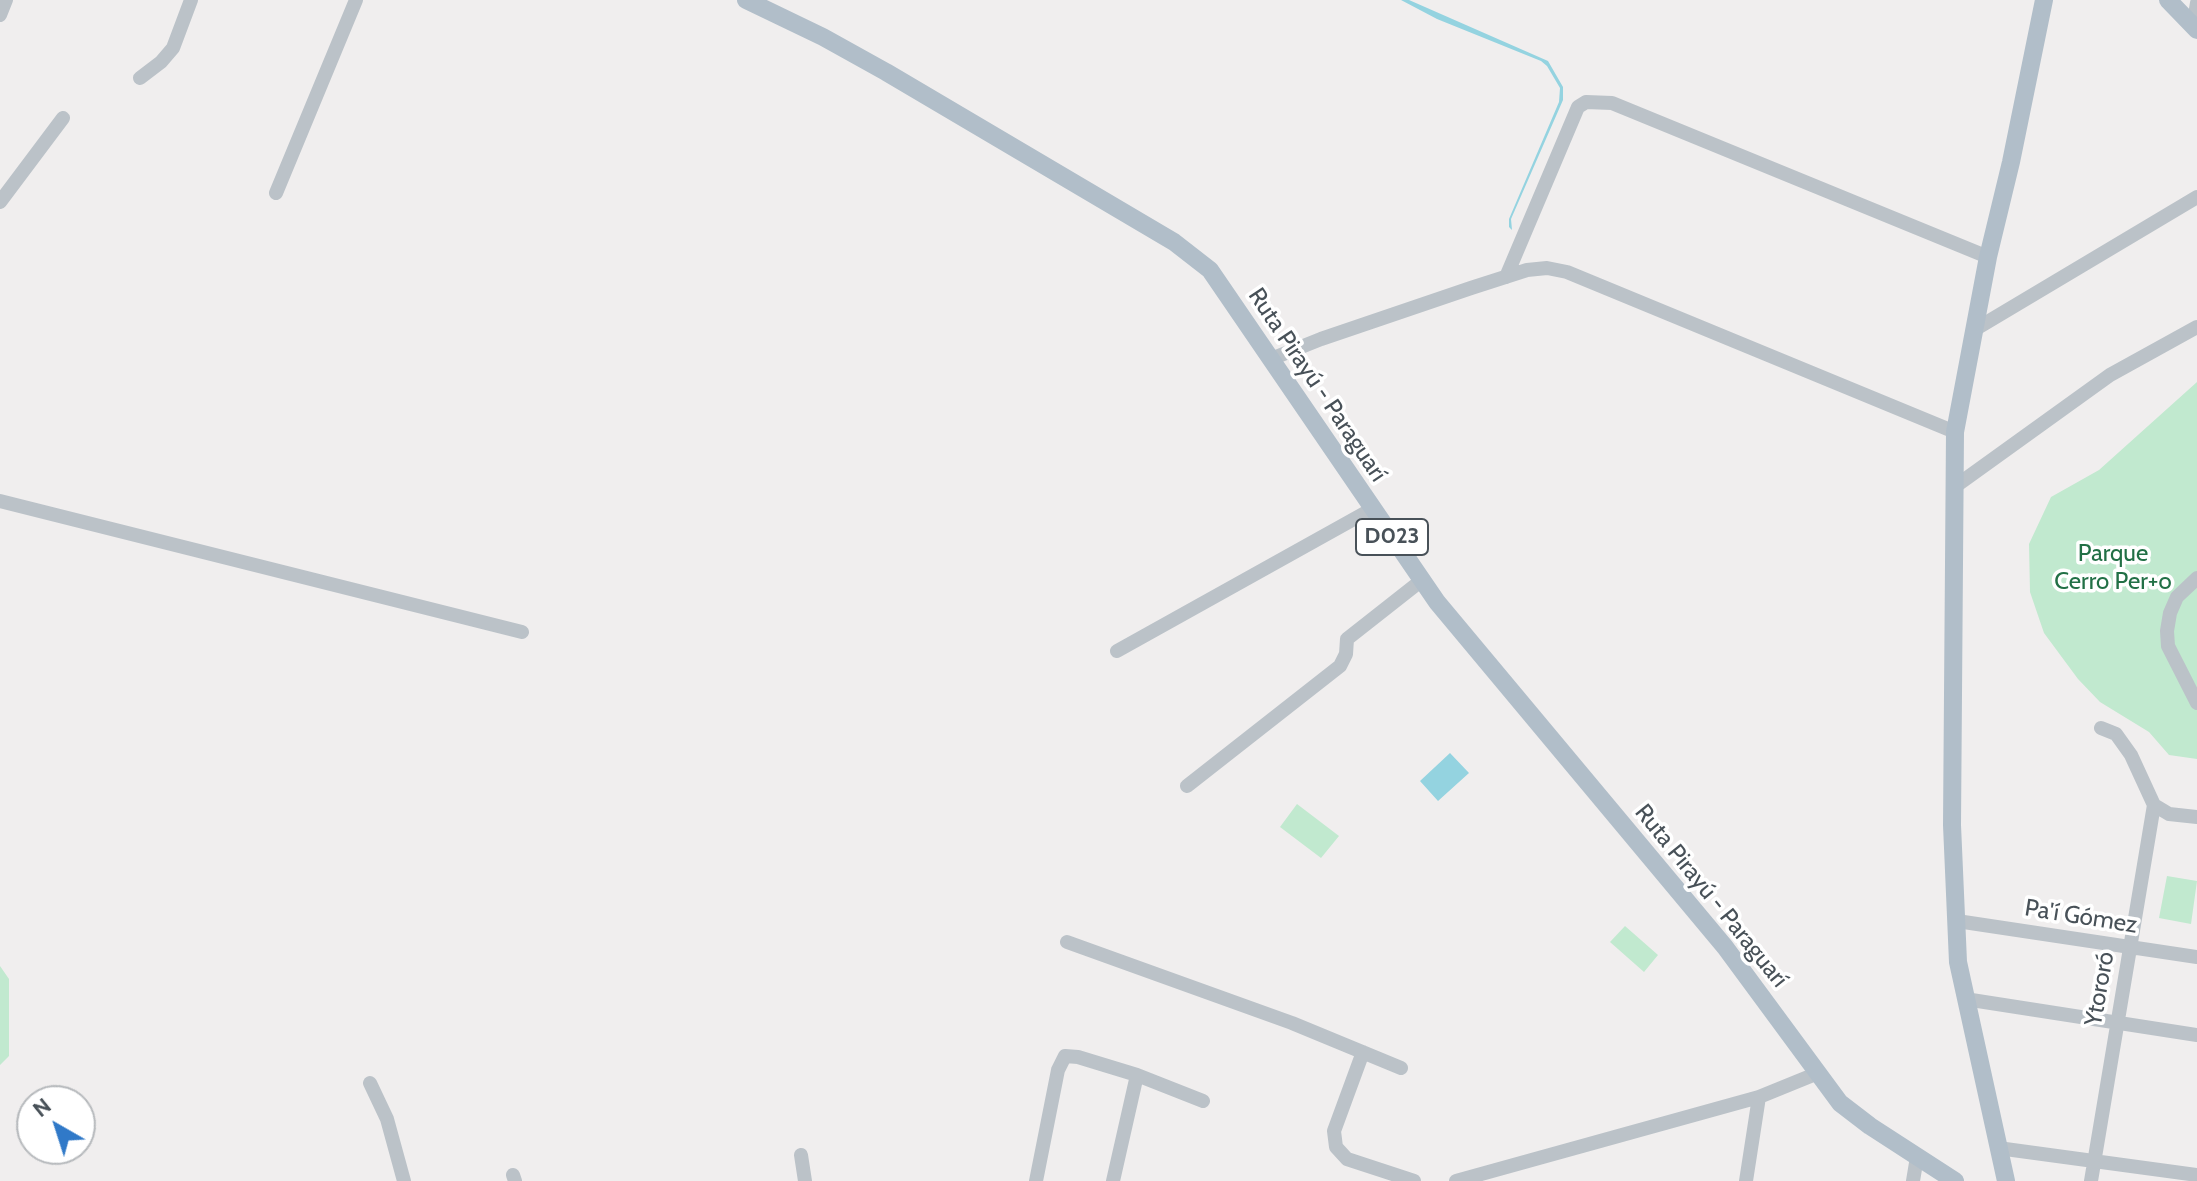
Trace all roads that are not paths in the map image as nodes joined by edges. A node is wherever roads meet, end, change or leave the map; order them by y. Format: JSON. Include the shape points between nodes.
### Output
{"nodes":[{"id":1,"x":6,"y":0,"type":"edge"},
{"id":2,"x":191,"y":0,"type":"edge"},
{"id":3,"x":356,"y":0,"type":"edge"},
{"id":4,"x":746,"y":0,"type":"edge"},
{"id":5,"x":2044,"y":0,"type":"edge"},
{"id":6,"x":2168,"y":0,"type":"edge"},
{"id":7,"x":2197,"y":3,"type":"edge"},
{"id":8,"x":0,"y":15,"type":"edge"},
{"id":9,"x":2195,"y":28,"type":"edge"},
{"id":10,"x":140,"y":78,"type":"dead end"},
{"id":11,"x":63,"y":118,"type":"dead end"},
{"id":12,"x":276,"y":193,"type":"dead end"},
{"id":13,"x":2197,"y":197,"type":"edge"},
{"id":14,"x":0,"y":202,"type":"edge"},
{"id":15,"x":1988,"y":257,"type":"junction"},
{"id":16,"x":1506,"y":277,"type":"junction"},
{"id":17,"x":2197,"y":327,"type":"edge"},
{"id":18,"x":1974,"y":330,"type":"junction"},
{"id":19,"x":1271,"y":359,"type":"junction"},
{"id":20,"x":1955,"y":432,"type":"junction"},
{"id":21,"x":1953,"y":488,"type":"junction"},
{"id":22,"x":0,"y":501,"type":"edge"},
{"id":23,"x":1372,"y":509,"type":"junction"},
{"id":24,"x":2197,"y":578,"type":"edge"},
{"id":25,"x":1422,"y":580,"type":"junction"},
{"id":26,"x":522,"y":632,"type":"dead end"},
{"id":27,"x":1117,"y":651,"type":"dead end"},
{"id":28,"x":2197,"y":703,"type":"edge"},
{"id":29,"x":2101,"y":728,"type":"dead end"},
{"id":30,"x":1187,"y":786,"type":"dead end"},
{"id":31,"x":2154,"y":805,"type":"junction"},
{"id":32,"x":2197,"y":817,"type":"edge"},
{"id":33,"x":1957,"y":921,"type":"junction"},
{"id":34,"x":1067,"y":942,"type":"dead end"},
{"id":35,"x":2130,"y":946,"type":"junction"},
{"id":36,"x":2197,"y":957,"type":"edge"},
{"id":37,"x":1965,"y":999,"type":"junction"},
{"id":38,"x":2117,"y":1023,"type":"junction"},
{"id":39,"x":2197,"y":1035,"type":"edge"},
{"id":40,"x":1363,"y":1052,"type":"junction"},
{"id":41,"x":1401,"y":1068,"type":"dead end"},
{"id":42,"x":1818,"y":1073,"type":"junction"},
{"id":43,"x":1137,"y":1075,"type":"junction"},
{"id":44,"x":370,"y":1083,"type":"dead end"},
{"id":45,"x":1759,"y":1097,"type":"junction"},
{"id":46,"x":1203,"y":1101,"type":"dead end"},
{"id":47,"x":1998,"y":1148,"type":"junction"},
{"id":48,"x":801,"y":1155,"type":"dead end"},
{"id":49,"x":1917,"y":1157,"type":"junction"},
{"id":50,"x":2094,"y":1159,"type":"junction"},
{"id":51,"x":2197,"y":1175,"type":"edge"},
{"id":52,"x":404,"y":1181,"type":"edge"},
{"id":53,"x":805,"y":1181,"type":"edge"},
{"id":54,"x":1036,"y":1181,"type":"edge"},
{"id":55,"x":1113,"y":1181,"type":"edge"},
{"id":56,"x":1414,"y":1181,"type":"edge"},
{"id":57,"x":1456,"y":1181,"type":"edge"},
{"id":58,"x":1746,"y":1181,"type":"edge"},
{"id":59,"x":1913,"y":1181,"type":"edge"},
{"id":60,"x":1955,"y":1181,"type":"edge"},
{"id":61,"x":2006,"y":1181,"type":"edge"},
{"id":62,"x":2091,"y":1181,"type":"edge"}],
"edges":[{"from":1,"to":8,"type":"street"},
{"from":2,"to":10,"type":"street","via":[[173,48]]},
{"from":3,"to":12,"type":"street"},
{"from":4,"to":19,"type":"main road","name":"Ruta Pirayú - Paraguarí","number":"D023","via":[[886,72],[1174,242],[1210,270]]},
{"from":5,"to":15,"type":"main road"},
{"from":6,"to":9,"type":"main road"},
{"from":7,"to":9,"type":"street"},
{"from":11,"to":14,"type":"street"},
{"from":13,"to":18,"type":"street"},
{"from":15,"to":16,"type":"street","via":[[1612,103],[1586,102],[1578,107]]},
{"from":15,"to":18,"type":"main road"},
{"from":16,"to":19,"type":"street"},
{"from":16,"to":20,"type":"street","via":[[1547,268],[1567,272]]},
{"from":17,"to":21,"type":"street","via":[[2110,375]]},
{"from":18,"to":20,"type":"main road"},
{"from":19,"to":23,"type":"main road","name":"Ruta Pirayú - Paraguarí","number":"D023"},
{"from":20,"to":21,"type":"main road"},
{"from":21,"to":33,"type":"main road","via":[[1952,825]]},
{"from":22,"to":26,"type":"street"},
{"from":23,"to":25,"type":"main road","name":"Ruta Pirayú - Paraguarí","number":"D023"},
{"from":23,"to":27,"type":"street"},
{"from":24,"to":28,"type":"street","via":[[2177,597],[2167,631],[2168,646]]},
{"from":25,"to":30,"type":"street","via":[[1347,639],[1340,666]]},
{"from":25,"to":42,"type":"main road","name":"Ruta Pirayú - Paraguarí","number":"D023","via":[[1725,947]]},
{"from":29,"to":31,"type":"street","via":[[2116,734],[2131,755]]},
{"from":31,"to":32,"type":"street","via":[[2169,814]]},
{"from":31,"to":35,"type":"street","name":"Ytororó"},
{"from":33,"to":35,"type":"street","name":"Pa'í Gómez"},
{"from":33,"to":37,"type":"main road"},
{"from":34,"to":40,"type":"street"},
{"from":35,"to":36,"type":"street","name":"Pa'í Gómez"},
{"from":35,"to":38,"type":"street","name":"Ytororó"},
{"from":37,"to":38,"type":"street"},
{"from":37,"to":47,"type":"main road"},
{"from":38,"to":39,"type":"street"},
{"from":38,"to":50,"type":"street","name":"Ytororó"},
{"from":40,"to":41,"type":"street"},
{"from":40,"to":56,"type":"street","via":[[1334,1131],[1336,1147],[1347,1159]]},
{"from":42,"to":45,"type":"street"},
{"from":42,"to":49,"type":"main road","name":"Ruta Pirayú - Paraguarí","number":"D023","via":[[1840,1103]]},
{"from":43,"to":46,"type":"street"},
{"from":43,"to":54,"type":"street","via":[[1065,1056]]},
{"from":43,"to":55,"type":"street"},
{"from":44,"to":52,"type":"street","via":[[387,1119]]},
{"from":45,"to":57,"type":"street"},
{"from":45,"to":58,"type":"street"},
{"from":47,"to":50,"type":"street"},
{"from":47,"to":61,"type":"main road"},
{"from":48,"to":53,"type":"street"},
{"from":49,"to":59,"type":"street"},
{"from":49,"to":60,"type":"main road","name":"Ruta Pirayú - Paraguarí","number":"D023"},
{"from":50,"to":51,"type":"street"},
{"from":50,"to":62,"type":"street","name":"Ytororó"}]}
